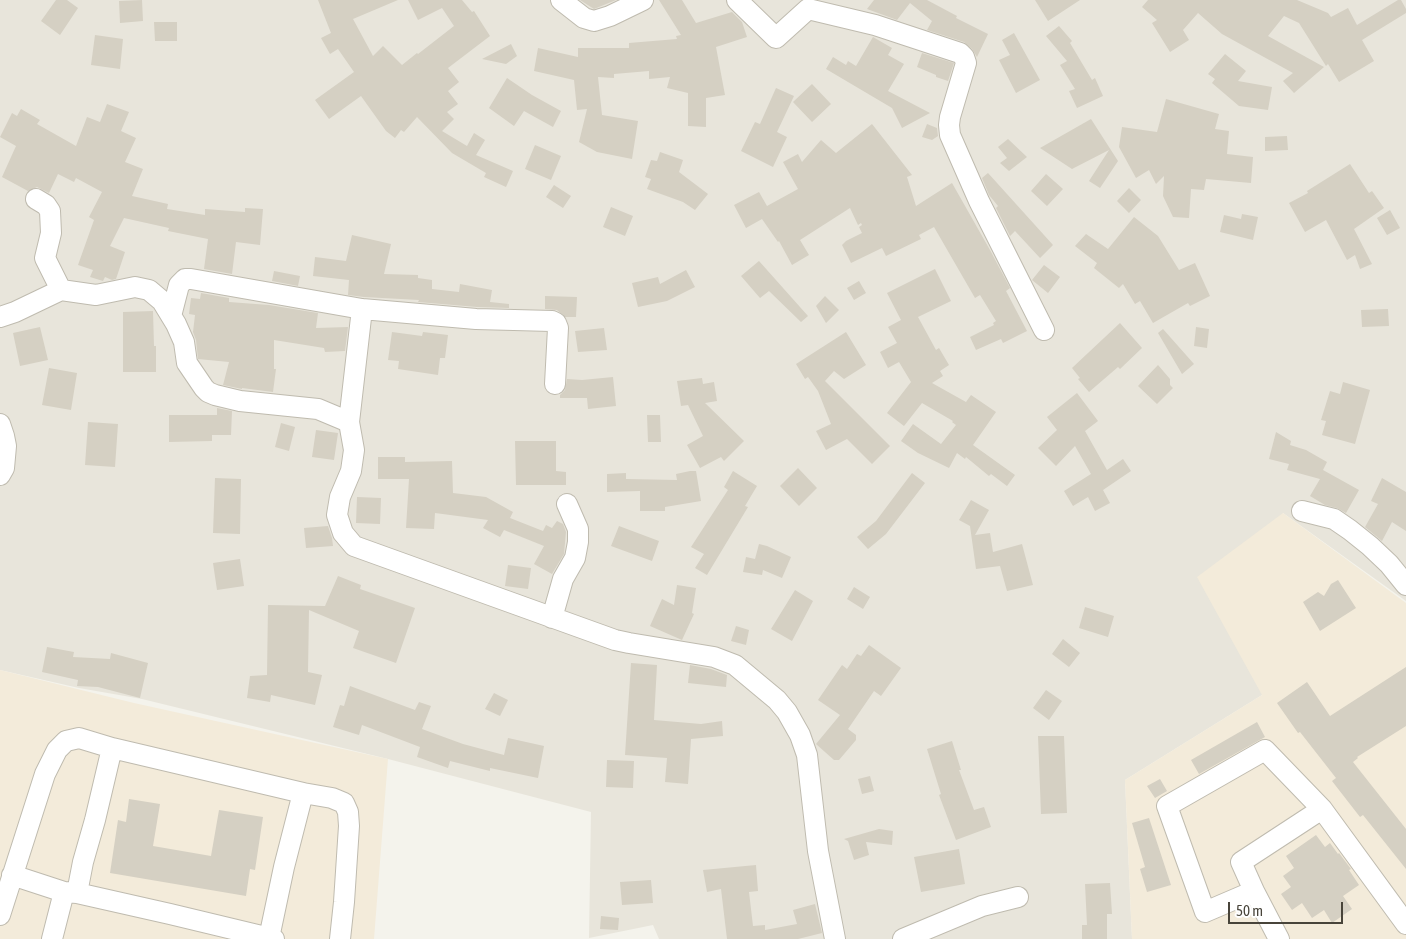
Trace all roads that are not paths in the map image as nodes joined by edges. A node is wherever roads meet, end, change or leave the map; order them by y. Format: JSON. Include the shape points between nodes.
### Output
{"nodes":[{"id":1,"x":561,"y":0,"type":"edge"},
{"id":2,"x":643,"y":0,"type":"edge"},
{"id":3,"x":737,"y":0,"type":"edge"},
{"id":4,"x":36,"y":198,"type":"dead end"},
{"id":5,"x":61,"y":290,"type":"junction"},
{"id":6,"x":362,"y":309,"type":"junction"},
{"id":7,"x":171,"y":316,"type":"junction"},
{"id":8,"x":0,"y":317,"type":"edge"},
{"id":9,"x":1044,"y":330,"type":"dead end"},
{"id":10,"x":555,"y":384,"type":"dead end"},
{"id":11,"x":349,"y":422,"type":"junction"},
{"id":12,"x":0,"y":424,"type":"edge"},
{"id":13,"x":0,"y":475,"type":"edge"},
{"id":14,"x":567,"y":504,"type":"dead end"},
{"id":15,"x":1302,"y":511,"type":"dead end"},
{"id":16,"x":1406,"y":585,"type":"edge"},
{"id":17,"x":552,"y":618,"type":"junction"},
{"id":18,"x":112,"y":748,"type":"junction"},
{"id":19,"x":303,"y":793,"type":"junction"},
{"id":20,"x":1322,"y":809,"type":"junction"},
{"id":21,"x":12,"y":875,"type":"junction"},
{"id":22,"x":1254,"y":891,"type":"junction"},
{"id":23,"x":71,"y":892,"type":"junction"},
{"id":24,"x":1018,"y":897,"type":"dead end"},
{"id":25,"x":0,"y":915,"type":"edge"},
{"id":26,"x":1406,"y":924,"type":"edge"},
{"id":27,"x":272,"y":938,"type":"edge"},
{"id":28,"x":52,"y":939,"type":"edge"},
{"id":29,"x":340,"y":939,"type":"edge"},
{"id":30,"x":835,"y":939,"type":"edge"},
{"id":31,"x":903,"y":939,"type":"edge"},
{"id":32,"x":1279,"y":939,"type":"edge"}],
"edges":[{"from":1,"to":2,"type":"street","via":[[584,18],[594,21]]},
{"from":3,"to":9,"type":"street","via":[[776,38],[808,10],[875,25],[964,57],[966,64],[948,125],[950,135],[979,201]]},
{"from":4,"to":5,"type":"street","via":[[50,211],[46,258]]},
{"from":5,"to":7,"type":"street","via":[[96,295],[141,287],[156,296]]},
{"from":5,"to":8,"type":"street"},
{"from":6,"to":7,"type":"street","via":[[185,279],[180,284]]},
{"from":6,"to":10,"type":"street","via":[[476,319],[552,320],[558,328]]},
{"from":6,"to":11,"type":"street"},
{"from":7,"to":11,"type":"street","via":[[184,342],[187,363],[208,392],[240,401],[318,409]]},
{"from":11,"to":17,"type":"street","via":[[354,450],[337,515],[339,525],[354,546]]},
{"from":12,"to":13,"type":"street","via":[[6,446]]},
{"from":14,"to":17,"type":"street","via":[[578,530],[578,542]]},
{"from":15,"to":16,"type":"street","via":[[1334,519],[1345,526],[1370,546]]},
{"from":17,"to":30,"type":"street","via":[[629,644],[725,660],[735,665],[787,712],[807,755],[818,851]]},
{"from":18,"to":19,"type":"street"},
{"from":18,"to":21,"type":"street","via":[[79,738],[66,741],[56,750]]},
{"from":18,"to":23,"type":"street","via":[[96,820]]},
{"from":19,"to":27,"type":"street","via":[[284,867]]},
{"from":19,"to":29,"type":"street","via":[[338,800],[344,803],[348,812]]},
{"from":20,"to":22,"type":"street","via":[[1241,862]]},
{"from":20,"to":22,"type":"street","via":[[1265,750],[1167,806],[1205,912]]},
{"from":20,"to":26,"type":"street"},
{"from":21,"to":23,"type":"street"},
{"from":21,"to":25,"type":"street"},
{"from":22,"to":32,"type":"street"},
{"from":23,"to":27,"type":"street"},
{"from":23,"to":28,"type":"street"},
{"from":24,"to":31,"type":"street","via":[[982,906]]}]}
